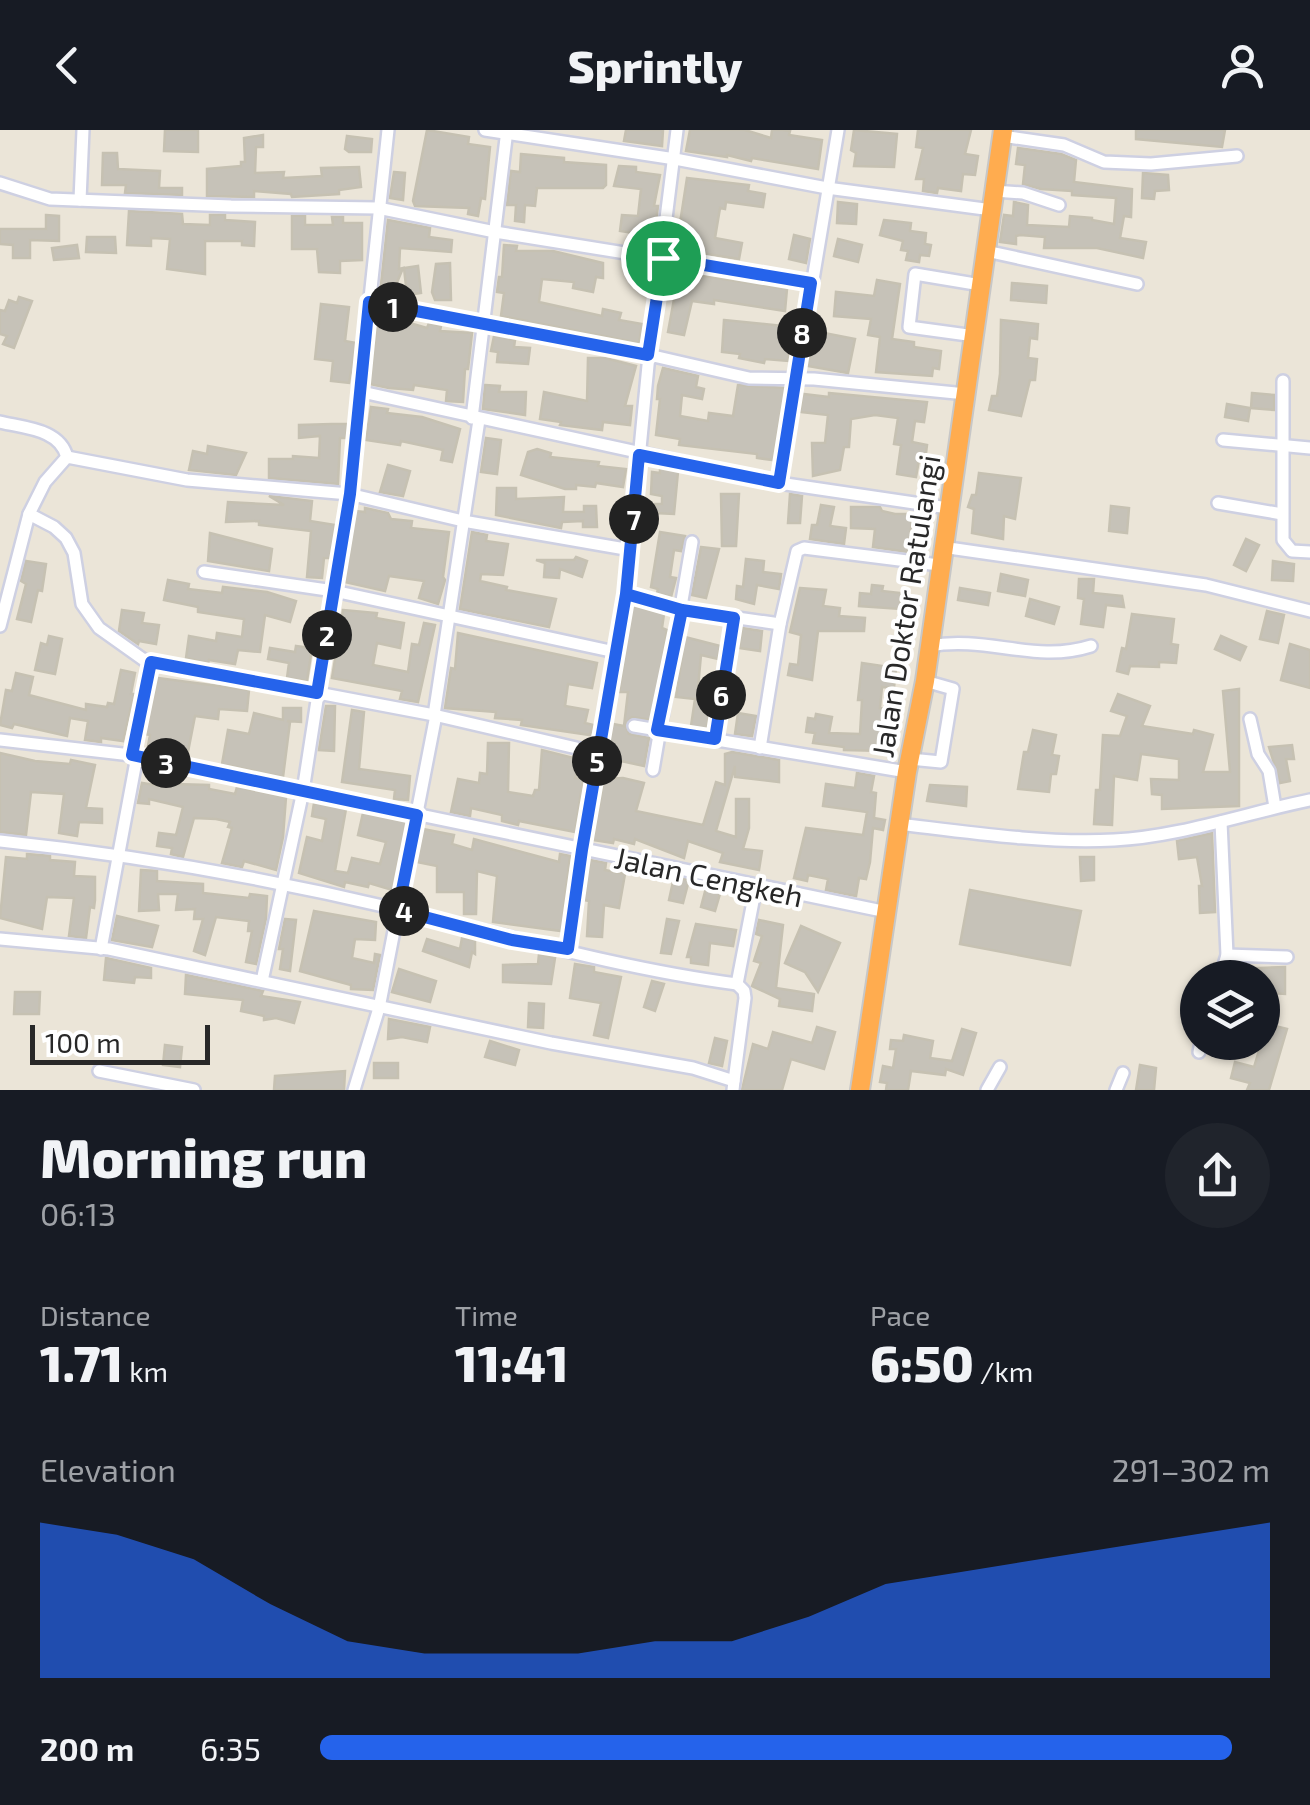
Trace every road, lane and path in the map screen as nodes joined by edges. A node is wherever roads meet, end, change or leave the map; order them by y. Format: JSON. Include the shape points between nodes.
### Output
{"nodes":[{"id":1,"x":84,"y":130,"type":"edge"},
{"id":2,"x":388,"y":130,"type":"edge"},
{"id":3,"x":485,"y":130,"type":"edge"},
{"id":4,"x":677,"y":130,"type":"edge"},
{"id":5,"x":838,"y":130,"type":"edge"},
{"id":6,"x":507,"y":132,"type":"edge"},
{"id":7,"x":1002,"y":133,"type":"edge"},
{"id":8,"x":1237,"y":156,"type":"dead end"},
{"id":9,"x":675,"y":159,"type":"junction"},
{"id":10,"x":0,"y":182,"type":"edge"},
{"id":11,"x":827,"y":188,"type":"junction"},
{"id":12,"x":994,"y":190,"type":"junction"},
{"id":13,"x":80,"y":200,"type":"junction"},
{"id":14,"x":1059,"y":205,"type":"dead end"},
{"id":15,"x":378,"y":208,"type":"junction"},
{"id":16,"x":992,"y":210,"type":"junction"},
{"id":17,"x":495,"y":232,"type":"junction"},
{"id":18,"x":986,"y":251,"type":"junction"},
{"id":19,"x":663,"y":258,"type":"junction"},
{"id":20,"x":811,"y":283,"type":"junction"},
{"id":21,"x":1137,"y":284,"type":"dead end"},
{"id":22,"x":981,"y":285,"type":"junction"},
{"id":23,"x":369,"y":302,"type":"junction"},
{"id":24,"x":484,"y":324,"type":"junction"},
{"id":25,"x":974,"y":336,"type":"junction"},
{"id":26,"x":648,"y":355,"type":"junction"},
{"id":27,"x":795,"y":380,"type":"junction"},
{"id":28,"x":1284,"y":381,"type":"dead end"},
{"id":29,"x":362,"y":392,"type":"junction"},
{"id":30,"x":966,"y":394,"type":"junction"},
{"id":31,"x":476,"y":419,"type":"junction"},
{"id":32,"x":0,"y":422,"type":"edge"},
{"id":33,"x":1222,"y":440,"type":"dead end"},
{"id":34,"x":1282,"y":446,"type":"junction"},
{"id":35,"x":1310,"y":448,"type":"edge"},
{"id":36,"x":639,"y":455,"type":"junction"},
{"id":37,"x":67,"y":458,"type":"junction"},
{"id":38,"x":779,"y":483,"type":"junction"},
{"id":39,"x":350,"y":494,"type":"junction"},
{"id":40,"x":1218,"y":503,"type":"dead end"},
{"id":41,"x":948,"y":508,"type":"junction"},
{"id":42,"x":29,"y":514,"type":"junction"},
{"id":43,"x":1282,"y":514,"type":"junction"},
{"id":44,"x":463,"y":521,"type":"junction"},
{"id":45,"x":692,"y":542,"type":"dead end"},
{"id":46,"x":631,"y":550,"type":"junction"},
{"id":47,"x":1310,"y":552,"type":"edge"},
{"id":48,"x":941,"y":556,"type":"junction"},
{"id":49,"x":204,"y":572,"type":"dead end"},
{"id":50,"x":334,"y":591,"type":"junction"},
{"id":51,"x":626,"y":594,"type":"junction"},
{"id":52,"x":682,"y":610,"type":"junction"},
{"id":53,"x":1310,"y":611,"type":"edge"},
{"id":54,"x":449,"y":616,"type":"junction"},
{"id":55,"x":734,"y":618,"type":"junction"},
{"id":56,"x":780,"y":624,"type":"junction"},
{"id":57,"x":0,"y":626,"type":"edge"},
{"id":58,"x":929,"y":646,"type":"junction"},
{"id":59,"x":1091,"y":646,"type":"dead end"},
{"id":60,"x":615,"y":652,"type":"junction"},
{"id":61,"x":151,"y":662,"type":"junction"},
{"id":62,"x":925,"y":681,"type":"junction"},
{"id":63,"x":317,"y":693,"type":"junction"},
{"id":64,"x":435,"y":715,"type":"junction"},
{"id":65,"x":1250,"y":719,"type":"dead end"},
{"id":66,"x":634,"y":726,"type":"dead end"},
{"id":67,"x":657,"y":730,"type":"junction"},
{"id":68,"x":715,"y":739,"type":"junction"},
{"id":69,"x":0,"y":740,"type":"edge"},
{"id":70,"x":760,"y":748,"type":"junction"},
{"id":71,"x":598,"y":753,"type":"junction"},
{"id":72,"x":134,"y":756,"type":"junction"},
{"id":73,"x":908,"y":766,"type":"junction"},
{"id":74,"x":652,"y":770,"type":"dead end"},
{"id":75,"x":303,"y":791,"type":"junction"},
{"id":76,"x":1310,"y":800,"type":"edge"},
{"id":77,"x":1275,"y":807,"type":"junction"},
{"id":78,"x":417,"y":815,"type":"junction"},
{"id":79,"x":1220,"y":822,"type":"junction"},
{"id":80,"x":899,"y":824,"type":"junction"},
{"id":81,"x":0,"y":840,"type":"edge"},
{"id":82,"x":582,"y":850,"type":"junction"},
{"id":83,"x":116,"y":856,"type":"junction"},
{"id":84,"x":281,"y":886,"type":"junction"},
{"id":85,"x":756,"y":886,"type":"junction"},
{"id":86,"x":398,"y":910,"type":"junction"},
{"id":87,"x":887,"y":912,"type":"junction"},
{"id":88,"x":0,"y":939,"type":"edge"},
{"id":89,"x":101,"y":949,"type":"junction"},
{"id":90,"x":568,"y":949,"type":"junction"},
{"id":91,"x":1227,"y":955,"type":"junction"},
{"id":92,"x":1287,"y":957,"type":"dead end"},
{"id":93,"x":1225,"y":960,"type":"edge"},
{"id":94,"x":262,"y":981,"type":"junction"},
{"id":95,"x":737,"y":984,"type":"junction"},
{"id":96,"x":378,"y":1008,"type":"junction"},
{"id":97,"x":1000,"y":1067,"type":"dead end"},
{"id":98,"x":99,"y":1071,"type":"dead end"},
{"id":99,"x":1123,"y":1073,"type":"dead end"},
{"id":100,"x":734,"y":1086,"type":"edge"},
{"id":101,"x":194,"y":1090,"type":"edge"},
{"id":102,"x":354,"y":1090,"type":"edge"},
{"id":103,"x":860,"y":1090,"type":"edge"},
{"id":104,"x":988,"y":1090,"type":"edge"},
{"id":105,"x":1116,"y":1090,"type":"edge"}],
"edges":[{"from":1,"to":13,"type":"street"},
{"from":2,"to":15,"type":"street"},
{"from":3,"to":6,"type":"street"},
{"from":4,"to":9,"type":"street"},
{"from":5,"to":11,"type":"street"},
{"from":6,"to":9,"type":"street"},
{"from":6,"to":17,"type":"street"},
{"from":7,"to":8,"type":"street","via":[[1064,145],[1097,161]]},
{"from":7,"to":12,"type":"highway","name":"Jalan Doktor Ratulangi"},
{"from":9,"to":11,"type":"street"},
{"from":9,"to":19,"type":"street"},
{"from":10,"to":13,"type":"street","via":[[50,199]]},
{"from":11,"to":16,"type":"street"},
{"from":11,"to":20,"type":"street"},
{"from":12,"to":14,"type":"street"},
{"from":12,"to":16,"type":"highway","name":"Jalan Doktor Ratulangi"},
{"from":13,"to":15,"type":"street"},
{"from":15,"to":17,"type":"street"},
{"from":15,"to":23,"type":"street"},
{"from":16,"to":18,"type":"highway","name":"Jalan Doktor Ratulangi"},
{"from":17,"to":19,"type":"street"},
{"from":17,"to":24,"type":"street"},
{"from":18,"to":21,"type":"street"},
{"from":18,"to":22,"type":"highway","name":"Jalan Doktor Ratulangi"},
{"from":19,"to":20,"type":"street"},
{"from":19,"to":26,"type":"street"},
{"from":20,"to":27,"type":"street"},
{"from":22,"to":25,"type":"highway","name":"Jalan Doktor Ratulangi"},
{"from":22,"to":25,"type":"street","via":[[915,274],[909,328]]},
{"from":23,"to":24,"type":"street"},
{"from":23,"to":29,"type":"street"},
{"from":24,"to":26,"type":"street"},
{"from":24,"to":31,"type":"street"},
{"from":25,"to":30,"type":"highway","name":"Jalan Doktor Ratulangi"},
{"from":26,"to":27,"type":"street","via":[[749,378]]},
{"from":26,"to":36,"type":"street"},
{"from":27,"to":30,"type":"street"},
{"from":27,"to":38,"type":"street"},
{"from":28,"to":34,"type":"street"},
{"from":29,"to":31,"type":"street"},
{"from":29,"to":39,"type":"street"},
{"from":30,"to":41,"type":"highway","name":"Jalan Doktor Ratulangi"},
{"from":31,"to":36,"type":"street"},
{"from":31,"to":44,"type":"street"},
{"from":32,"to":37,"type":"street","via":[[46,433],[61,443]]},
{"from":33,"to":34,"type":"street"},
{"from":34,"to":35,"type":"street"},
{"from":34,"to":43,"type":"street"},
{"from":36,"to":38,"type":"street"},
{"from":36,"to":46,"type":"street"},
{"from":37,"to":39,"type":"street","via":[[187,480]]},
{"from":37,"to":42,"type":"street"},
{"from":38,"to":41,"type":"street"},
{"from":39,"to":44,"type":"street"},
{"from":39,"to":50,"type":"street"},
{"from":40,"to":43,"type":"street"},
{"from":41,"to":48,"type":"highway","name":"Jalan Doktor Ratulangi"},
{"from":42,"to":57,"type":"street"},
{"from":42,"to":61,"type":"street","via":[[66,538],[82,604],[99,628]]},
{"from":43,"to":47,"type":"street","via":[[1284,544]]},
{"from":44,"to":46,"type":"street"},
{"from":44,"to":54,"type":"street"},
{"from":45,"to":52,"type":"street"},
{"from":46,"to":51,"type":"street"},
{"from":48,"to":53,"type":"street","via":[[1206,585]]},
{"from":48,"to":56,"type":"street","via":[[800,548]]},
{"from":48,"to":58,"type":"highway","name":"Jalan Doktor Ratulangi"},
{"from":49,"to":50,"type":"street"},
{"from":50,"to":54,"type":"street"},
{"from":50,"to":63,"type":"street"},
{"from":51,"to":52,"type":"street"},
{"from":51,"to":60,"type":"street"},
{"from":52,"to":55,"type":"street"},
{"from":52,"to":67,"type":"street"},
{"from":54,"to":60,"type":"street"},
{"from":54,"to":64,"type":"street"},
{"from":55,"to":56,"type":"street"},
{"from":55,"to":68,"type":"street"},
{"from":56,"to":70,"type":"street"},
{"from":58,"to":59,"type":"street","via":[[968,641],[1064,654]]},
{"from":58,"to":62,"type":"highway","name":"Jalan Doktor Ratulangi"},
{"from":60,"to":71,"type":"street"},
{"from":61,"to":63,"type":"street"},
{"from":61,"to":72,"type":"street"},
{"from":62,"to":73,"type":"highway","name":"Jalan Doktor Ratulangi"},
{"from":62,"to":73,"type":"street","via":[[953,689],[942,762]]},
{"from":63,"to":64,"type":"street"},
{"from":63,"to":75,"type":"street"},
{"from":64,"to":71,"type":"street"},
{"from":64,"to":78,"type":"street"},
{"from":65,"to":77,"type":"street","via":[[1258,754],[1270,771]]},
{"from":66,"to":67,"type":"street"},
{"from":67,"to":68,"type":"street"},
{"from":67,"to":74,"type":"street"},
{"from":68,"to":70,"type":"street"},
{"from":69,"to":72,"type":"street","name":"Jalan Cengkeh"},
{"from":70,"to":73,"type":"street"},
{"from":71,"to":82,"type":"street"},
{"from":72,"to":75,"type":"street","name":"Jalan Cengkeh"},
{"from":72,"to":83,"type":"street"},
{"from":73,"to":80,"type":"highway","name":"Jalan Doktor Ratulangi"},
{"from":75,"to":78,"type":"street","name":"Jalan Cengkeh"},
{"from":75,"to":84,"type":"street"},
{"from":76,"to":77,"type":"street"},
{"from":77,"to":79,"type":"street"},
{"from":78,"to":82,"type":"street","name":"Jalan Cengkeh"},
{"from":78,"to":86,"type":"street"},
{"from":79,"to":80,"type":"street","via":[[1113,840]]},
{"from":79,"to":91,"type":"street"},
{"from":80,"to":87,"type":"highway","name":"Jalan Doktor Ratulangi"},
{"from":81,"to":83,"type":"street"},
{"from":82,"to":85,"type":"street","name":"Jalan Cengkeh"},
{"from":82,"to":90,"type":"street"},
{"from":83,"to":84,"type":"street"},
{"from":83,"to":89,"type":"street"},
{"from":84,"to":86,"type":"street"},
{"from":84,"to":94,"type":"street"},
{"from":85,"to":87,"type":"street","name":"Jalan Cengkeh"},
{"from":85,"to":95,"type":"street"},
{"from":86,"to":90,"type":"street"},
{"from":86,"to":96,"type":"street"},
{"from":87,"to":103,"type":"highway","name":"Jalan Doktor Ratulangi"},
{"from":88,"to":89,"type":"street"},
{"from":89,"to":94,"type":"street"},
{"from":90,"to":95,"type":"street"},
{"from":91,"to":92,"type":"street"},
{"from":91,"to":93,"type":"street"},
{"from":94,"to":96,"type":"street"},
{"from":95,"to":100,"type":"street","via":[[745,998]]},
{"from":96,"to":100,"type":"street","via":[[692,1068]]},
{"from":96,"to":102,"type":"street"},
{"from":97,"to":104,"type":"street"},
{"from":98,"to":101,"type":"street"},
{"from":99,"to":105,"type":"street"}]}
